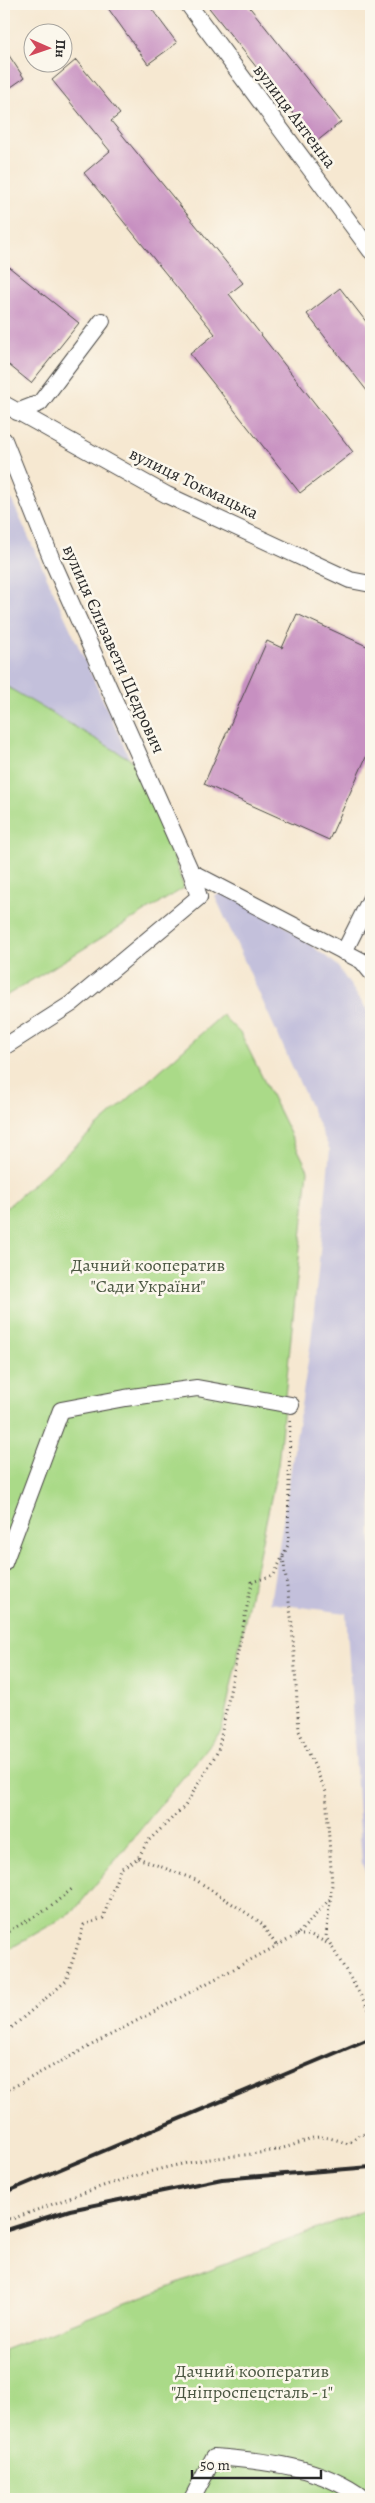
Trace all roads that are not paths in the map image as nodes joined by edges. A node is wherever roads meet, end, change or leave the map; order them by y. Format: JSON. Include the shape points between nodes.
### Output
{"nodes":[{"id":1,"x":188,"y":4,"type":"edge"},
{"id":2,"x":371,"y":251,"type":"edge"},
{"id":3,"x":102,"y":321,"type":"dead end"},
{"id":4,"x":10,"y":408,"type":"edge"},
{"id":5,"x":4,"y":440,"type":"edge"},
{"id":6,"x":8,"y":464,"type":"edge"},
{"id":7,"x":371,"y":584,"type":"edge"},
{"id":8,"x":191,"y":872,"type":"junction"},
{"id":9,"x":371,"y":898,"type":"edge"},
{"id":10,"x":344,"y":952,"type":"junction"},
{"id":11,"x":371,"y":972,"type":"edge"},
{"id":12,"x":4,"y":1047,"type":"edge"},
{"id":13,"x":291,"y":1405,"type":"road end"},
{"id":14,"x":4,"y":1563,"type":"edge"},
{"id":15,"x":192,"y":2499,"type":"edge"},
{"id":16,"x":364,"y":2499,"type":"edge"}],
"edges":[{"from":1,"to":2,"type":"street","name":"вулиця Антенна"},
{"from":3,"to":4,"type":"street","via":[[40,403]]},
{"from":4,"to":7,"type":"street","name":"вулиця Токмацька","via":[[167,495],[350,580]]},
{"from":5,"to":6,"type":"street","name":"вулиця Єлизавети Щедрович"},
{"from":6,"to":8,"type":"street","name":"вулиця Єлизавети Щедрович"},
{"from":8,"to":10,"type":"street"},
{"from":8,"to":12,"type":"street","name":"вулиця Єлизавети Щедрович","via":[[199,897],[71,1004]]},
{"from":9,"to":10,"type":"street"},
{"from":10,"to":11,"type":"street","via":[[362,961]]},
{"from":13,"to":14,"type":"street","via":[[198,1388],[61,1410]]},
{"from":15,"to":16,"type":"street","via":[[214,2456],[301,2468],[350,2488]]}]}
